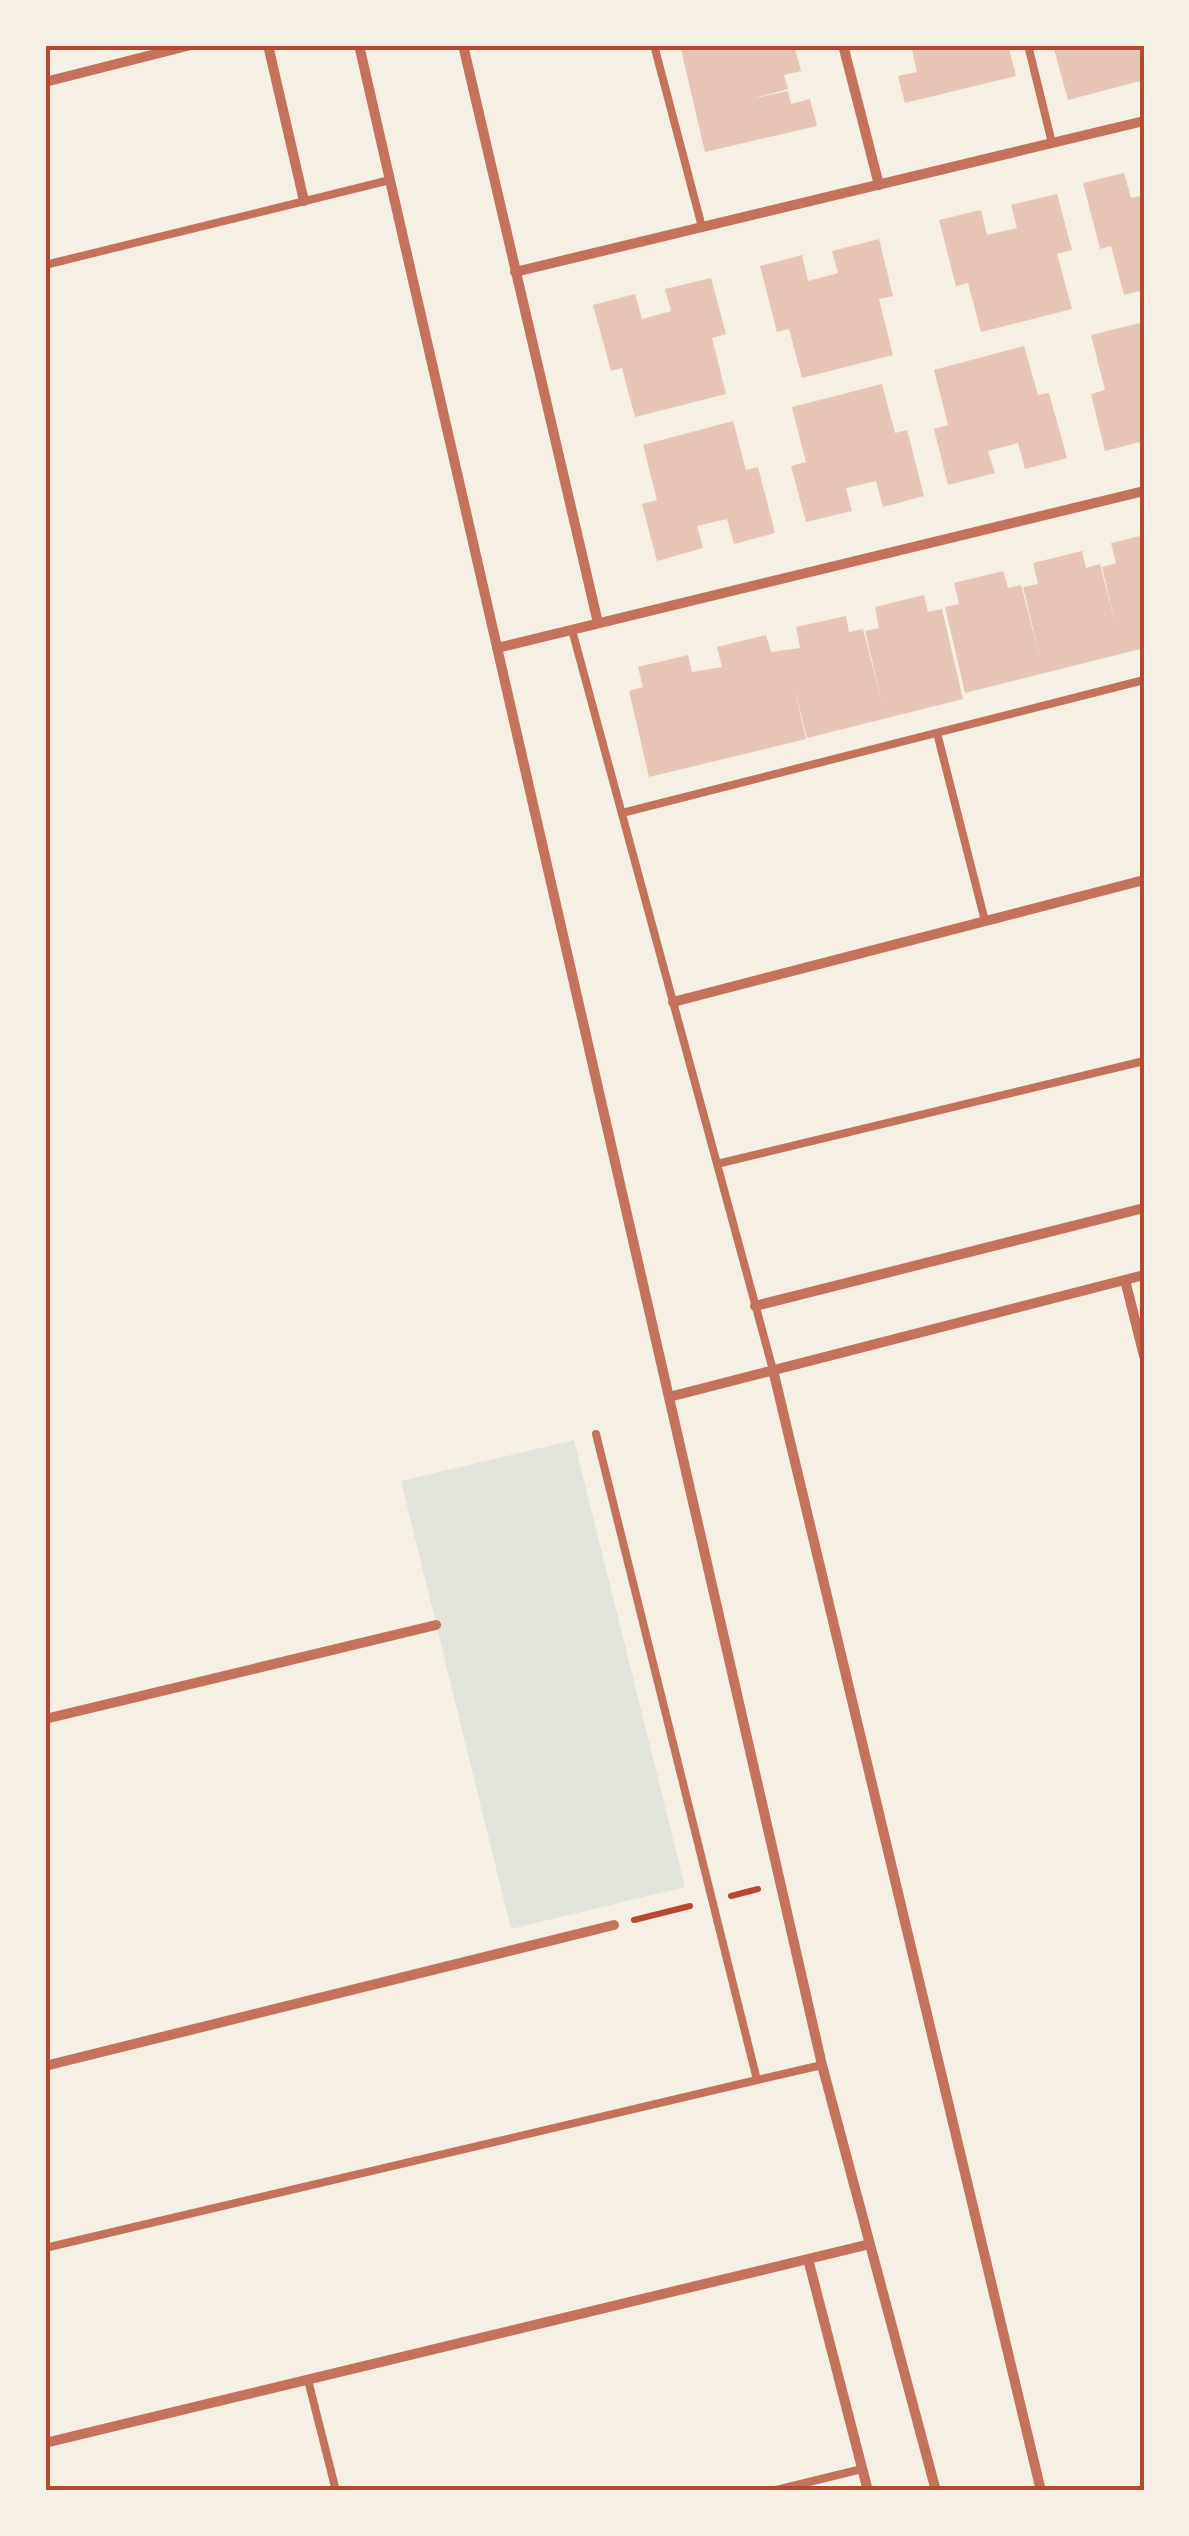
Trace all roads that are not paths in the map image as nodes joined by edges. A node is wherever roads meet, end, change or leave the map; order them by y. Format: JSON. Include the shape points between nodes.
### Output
{"nodes":[{"id":1,"x":191,"y":45,"type":"edge"},
{"id":2,"x":268,"y":45,"type":"edge"},
{"id":3,"x":360,"y":45,"type":"edge"},
{"id":4,"x":463,"y":45,"type":"edge"},
{"id":5,"x":654,"y":45,"type":"edge"},
{"id":6,"x":843,"y":45,"type":"edge"},
{"id":7,"x":1028,"y":45,"type":"edge"},
{"id":8,"x":45,"y":82,"type":"edge"},
{"id":9,"x":1144,"y":121,"type":"edge"},
{"id":10,"x":1052,"y":143,"type":"junction"},
{"id":11,"x":390,"y":180,"type":"junction"},
{"id":12,"x":879,"y":184,"type":"junction"},
{"id":13,"x":304,"y":201,"type":"junction"},
{"id":14,"x":702,"y":227,"type":"junction"},
{"id":15,"x":45,"y":265,"type":"edge"},
{"id":16,"x":515,"y":272,"type":"junction"},
{"id":17,"x":1144,"y":491,"type":"edge"},
{"id":18,"x":598,"y":623,"type":"junction"},
{"id":19,"x":572,"y":630,"type":"junction"},
{"id":20,"x":497,"y":648,"type":"junction"},
{"id":21,"x":1144,"y":680,"type":"edge"},
{"id":22,"x":937,"y":733,"type":"junction"},
{"id":23,"x":622,"y":812,"type":"junction"},
{"id":24,"x":1144,"y":880,"type":"edge"},
{"id":25,"x":985,"y":922,"type":"junction"},
{"id":26,"x":673,"y":1002,"type":"junction"},
{"id":27,"x":1144,"y":1061,"type":"edge"},
{"id":28,"x":716,"y":1164,"type":"junction"},
{"id":29,"x":1144,"y":1208,"type":"edge"},
{"id":30,"x":1144,"y":1275,"type":"edge"},
{"id":31,"x":1125,"y":1280,"type":"junction"},
{"id":32,"x":755,"y":1306,"type":"junction"},
{"id":33,"x":1144,"y":1356,"type":"edge"},
{"id":34,"x":773,"y":1370,"type":"junction"},
{"id":35,"x":669,"y":1397,"type":"junction"},
{"id":36,"x":596,"y":1434,"type":"dead end"},
{"id":37,"x":436,"y":1625,"type":"dead end"},
{"id":38,"x":45,"y":1719,"type":"edge"},
{"id":39,"x":614,"y":1925,"type":"dead end"},
{"id":40,"x":822,"y":2065,"type":"junction"},
{"id":41,"x":45,"y":2066,"type":"edge"},
{"id":42,"x":757,"y":2080,"type":"junction"},
{"id":43,"x":870,"y":2244,"type":"junction"},
{"id":44,"x":45,"y":2248,"type":"edge"},
{"id":45,"x":808,"y":2259,"type":"junction"},
{"id":46,"x":308,"y":2380,"type":"junction"},
{"id":47,"x":45,"y":2442,"type":"edge"},
{"id":48,"x":862,"y":2469,"type":"junction"},
{"id":49,"x":336,"y":2491,"type":"edge"},
{"id":50,"x":772,"y":2491,"type":"edge"},
{"id":51,"x":868,"y":2491,"type":"edge"},
{"id":52,"x":936,"y":2491,"type":"edge"},
{"id":53,"x":1041,"y":2491,"type":"edge"}],
"edges":[{"from":1,"to":8,"type":"street"},
{"from":2,"to":13,"type":"street"},
{"from":3,"to":11,"type":"street"},
{"from":4,"to":16,"type":"street"},
{"from":5,"to":14,"type":"lane"},
{"from":6,"to":12,"type":"street"},
{"from":7,"to":10,"type":"lane"},
{"from":9,"to":10,"type":"street"},
{"from":10,"to":12,"type":"street"},
{"from":11,"to":13,"type":"lane"},
{"from":11,"to":20,"type":"street"},
{"from":12,"to":14,"type":"street"},
{"from":13,"to":15,"type":"lane"},
{"from":14,"to":16,"type":"street"},
{"from":16,"to":18,"type":"street"},
{"from":17,"to":18,"type":"street"},
{"from":18,"to":19,"type":"street"},
{"from":19,"to":20,"type":"street"},
{"from":19,"to":23,"type":"lane"},
{"from":20,"to":35,"type":"street"},
{"from":21,"to":22,"type":"lane"},
{"from":22,"to":23,"type":"lane"},
{"from":22,"to":25,"type":"lane"},
{"from":23,"to":26,"type":"lane"},
{"from":24,"to":25,"type":"street"},
{"from":25,"to":26,"type":"street"},
{"from":26,"to":28,"type":"lane"},
{"from":27,"to":28,"type":"lane"},
{"from":28,"to":32,"type":"lane"},
{"from":29,"to":32,"type":"street"},
{"from":30,"to":31,"type":"street"},
{"from":31,"to":33,"type":"street"},
{"from":31,"to":34,"type":"street"},
{"from":32,"to":34,"type":"lane"},
{"from":34,"to":35,"type":"street"},
{"from":34,"to":53,"type":"street"},
{"from":35,"to":40,"type":"street"},
{"from":36,"to":42,"type":"lane"},
{"from":37,"to":38,"type":"street"},
{"from":39,"to":41,"type":"street"},
{"from":40,"to":42,"type":"lane"},
{"from":40,"to":43,"type":"street"},
{"from":42,"to":44,"type":"lane"},
{"from":43,"to":45,"type":"street"},
{"from":43,"to":52,"type":"street"},
{"from":45,"to":46,"type":"street"},
{"from":45,"to":48,"type":"street"},
{"from":46,"to":47,"type":"street"},
{"from":46,"to":49,"type":"lane"},
{"from":48,"to":50,"type":"lane"},
{"from":48,"to":51,"type":"street"}]}
